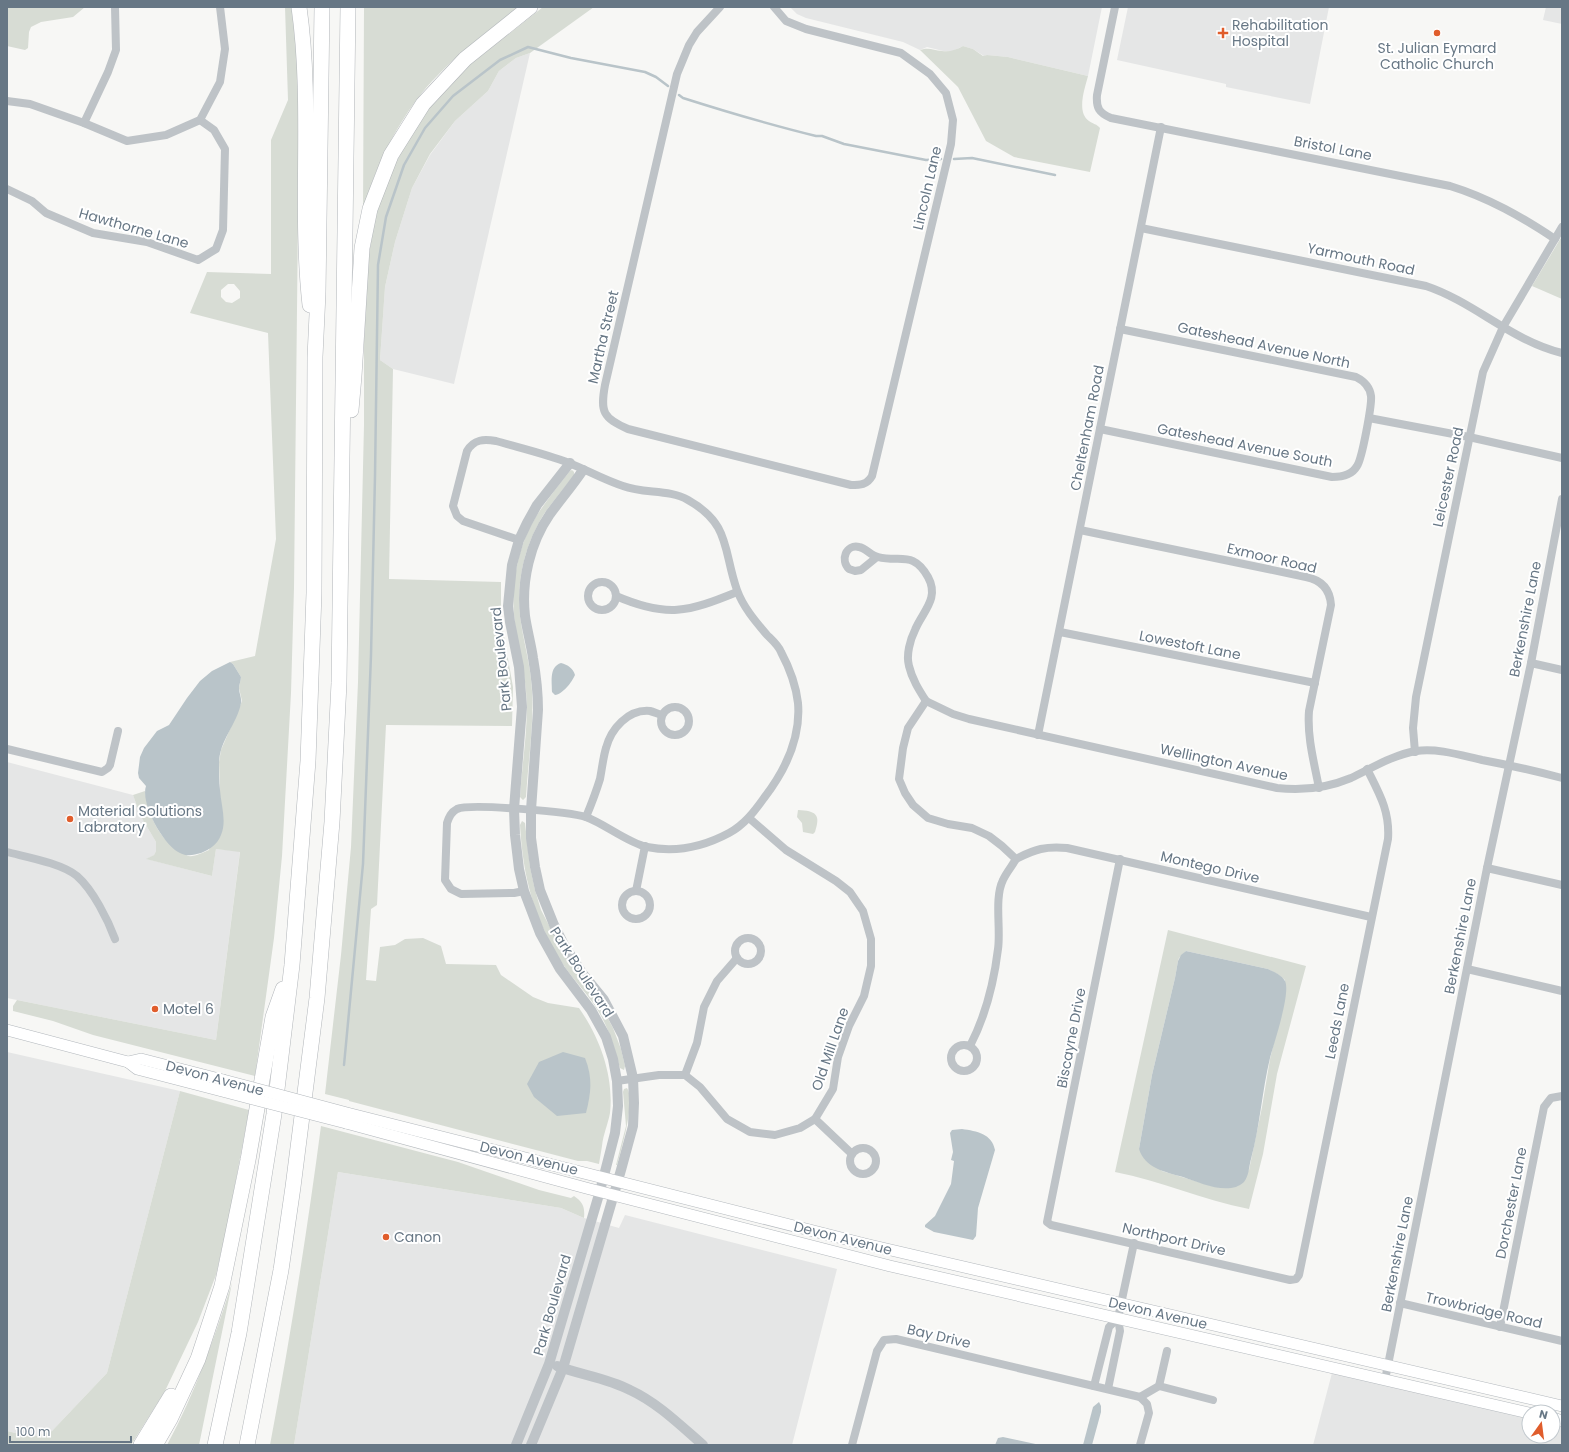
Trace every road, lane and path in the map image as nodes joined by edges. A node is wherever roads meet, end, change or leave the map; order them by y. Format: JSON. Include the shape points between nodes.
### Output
{"nodes":[{"id":1,"x":115,"y":7,"type":"edge"},
{"id":2,"x":220,"y":7,"type":"edge"},
{"id":3,"x":299,"y":7,"type":"edge"},
{"id":4,"x":322,"y":7,"type":"edge"},
{"id":5,"x":348,"y":7,"type":"edge"},
{"id":6,"x":530,"y":7,"type":"edge"},
{"id":7,"x":720,"y":7,"type":"edge"},
{"id":8,"x":774,"y":7,"type":"edge"},
{"id":9,"x":1115,"y":7,"type":"edge"},
{"id":10,"x":8,"y":104,"type":"edge"},
{"id":11,"x":200,"y":120,"type":"junction"},
{"id":12,"x":84,"y":123,"type":"junction"},
{"id":13,"x":1161,"y":127,"type":"junction"},
{"id":14,"x":7,"y":189,"type":"edge"},
{"id":15,"x":1562,"y":227,"type":"edge"},
{"id":16,"x":1141,"y":228,"type":"junction"},
{"id":17,"x":1555,"y":239,"type":"junction"},
{"id":18,"x":1503,"y":327,"type":"junction"},
{"id":19,"x":1120,"y":329,"type":"junction"},
{"id":20,"x":1562,"y":353,"type":"edge"},
{"id":21,"x":315,"y":357,"type":"junction"},
{"id":22,"x":1369,"y":418,"type":"junction"},
{"id":23,"x":1100,"y":429,"type":"junction"},
{"id":24,"x":1469,"y":437,"type":"junction"},
{"id":25,"x":1562,"y":458,"type":"edge"},
{"id":26,"x":570,"y":463,"type":"junction"},
{"id":27,"x":583,"y":470,"type":"junction"},
{"id":28,"x":869,"y":481,"type":"joint"},
{"id":29,"x":1562,"y":498,"type":"edge"},
{"id":30,"x":341,"y":508,"type":"junction"},
{"id":31,"x":1080,"y":530,"type":"junction"},
{"id":32,"x":519,"y":540,"type":"junction"},
{"id":33,"x":877,"y":557,"type":"dead end"},
{"id":34,"x":737,"y":592,"type":"junction"},
{"id":35,"x":616,"y":596,"type":"dead end"},
{"id":36,"x":1060,"y":632,"type":"junction"},
{"id":37,"x":1531,"y":663,"type":"junction"},
{"id":38,"x":1562,"y":670,"type":"edge"},
{"id":39,"x":1314,"y":683,"type":"junction"},
{"id":40,"x":926,"y":701,"type":"junction"},
{"id":41,"x":662,"y":715,"type":"dead end"},
{"id":42,"x":118,"y":731,"type":"dead end"},
{"id":43,"x":1038,"y":734,"type":"junction"},
{"id":44,"x":7,"y":749,"type":"edge"},
{"id":45,"x":1415,"y":752,"type":"junction"},
{"id":46,"x":1508,"y":765,"type":"junction"},
{"id":47,"x":1367,"y":769,"type":"junction"},
{"id":48,"x":1562,"y":778,"type":"edge"},
{"id":49,"x":1319,"y":788,"type":"junction"},
{"id":50,"x":514,"y":809,"type":"junction"},
{"id":51,"x":531,"y":810,"type":"junction"},
{"id":52,"x":586,"y":817,"type":"junction"},
{"id":53,"x":749,"y":818,"type":"junction"},
{"id":54,"x":645,"y":846,"type":"junction"},
{"id":55,"x":7,"y":852,"type":"edge"},
{"id":56,"x":1016,"y":859,"type":"junction"},
{"id":57,"x":1120,"y":859,"type":"junction"},
{"id":58,"x":1487,"y":868,"type":"junction"},
{"id":59,"x":1562,"y":885,"type":"edge"},
{"id":60,"x":524,"y":891,"type":"junction"},
{"id":61,"x":636,"y":891,"type":"dead end"},
{"id":62,"x":1371,"y":917,"type":"junction"},
{"id":63,"x":115,"y":939,"type":"dead end"},
{"id":64,"x":736,"y":958,"type":"dead end"},
{"id":65,"x":292,"y":966,"type":"junction"},
{"id":66,"x":1466,"y":969,"type":"junction"},
{"id":67,"x":1562,"y":991,"type":"edge"},
{"id":68,"x":7,"y":1030,"type":"edge"},
{"id":69,"x":970,"y":1046,"type":"dead end"},
{"id":70,"x":685,"y":1075,"type":"junction"},
{"id":71,"x":633,"y":1078,"type":"junction"},
{"id":72,"x":617,"y":1081,"type":"junction"},
{"id":73,"x":1562,"y":1096,"type":"edge"},
{"id":74,"x":347,"y":1118,"type":"junction"},
{"id":75,"x":815,"y":1119,"type":"junction"},
{"id":76,"x":852,"y":1154,"type":"dead end"},
{"id":77,"x":603,"y":1177,"type":"junction"},
{"id":78,"x":618,"y":1181,"type":"junction"},
{"id":79,"x":600,"y":1191,"type":"junction"},
{"id":80,"x":614,"y":1195,"type":"junction"},
{"id":81,"x":1047,"y":1222,"type":"joint"},
{"id":82,"x":1134,"y":1243,"type":"junction"},
{"id":83,"x":1296,"y":1279,"type":"joint"},
{"id":84,"x":222,"y":1286,"type":"junction"},
{"id":85,"x":1121,"y":1304,"type":"junction"},
{"id":86,"x":1400,"y":1304,"type":"junction"},
{"id":87,"x":273,"y":1308,"type":"junction"},
{"id":88,"x":1118,"y":1318,"type":"junction"},
{"id":89,"x":1500,"y":1327,"type":"junction"},
{"id":90,"x":1562,"y":1341,"type":"edge"},
{"id":91,"x":1167,"y":1351,"type":"dead end"},
{"id":92,"x":550,"y":1364,"type":"junction"},
{"id":93,"x":1388,"y":1365,"type":"junction"},
{"id":94,"x":563,"y":1368,"type":"junction"},
{"id":95,"x":1385,"y":1380,"type":"junction"},
{"id":96,"x":1094,"y":1386,"type":"junction"},
{"id":97,"x":1159,"y":1386,"type":"junction"},
{"id":98,"x":1108,"y":1389,"type":"junction"},
{"id":99,"x":1140,"y":1397,"type":"junction"},
{"id":100,"x":1213,"y":1400,"type":"dead end"},
{"id":101,"x":1562,"y":1406,"type":"edge"},
{"id":102,"x":1521,"y":1411,"type":"edge"},
{"id":103,"x":141,"y":1445,"type":"edge"},
{"id":104,"x":155,"y":1445,"type":"edge"},
{"id":105,"x":214,"y":1445,"type":"edge"},
{"id":106,"x":247,"y":1445,"type":"edge"},
{"id":107,"x":256,"y":1445,"type":"edge"},
{"id":108,"x":516,"y":1445,"type":"edge"},
{"id":109,"x":531,"y":1445,"type":"edge"},
{"id":110,"x":703,"y":1445,"type":"edge"},
{"id":111,"x":852,"y":1445,"type":"edge"},
{"id":112,"x":1140,"y":1445,"type":"edge"}],
"edges":[{"from":1,"to":12,"type":"street","via":[[116,50]]},
{"from":2,"to":11,"type":"street","via":[[225,49],[220,82]]},
{"from":3,"to":21,"type":"highway","via":[[305,95],[305,251]]},
{"from":4,"to":21,"type":"highway"},
{"from":5,"to":30,"type":"highway"},
{"from":6,"to":30,"type":"highway","via":[[465,59],[423,104],[391,154],[370,209],[362,248],[354,376]]},
{"from":7,"to":28,"type":"street","name":"Martha Street","via":[[697,32],[677,74],[604,385],[603,409],[608,418],[628,429],[851,485],[860,486]]},
{"from":8,"to":28,"type":"street","name":"Lincoln Lane","via":[[786,21],[806,29],[902,53],[930,74],[946,93],[953,120],[951,144]]},
{"from":9,"to":13,"type":"street","name":"Bristol Lane","via":[[1097,95],[1098,108],[1102,114],[1111,118]]},
{"from":10,"to":12,"type":"street","via":[[30,104]]},
{"from":11,"to":12,"type":"street","via":[[166,136],[127,141]]},
{"from":11,"to":14,"type":"street","name":"Hawthorne Lane","via":[[214,130],[225,150],[223,230],[216,250],[198,260],[147,242],[93,233],[46,213],[32,201]]},
{"from":13,"to":16,"type":"street","name":"Cheltenham Road"},
{"from":13,"to":17,"type":"street","name":"Bristol Lane","via":[[1450,186],[1490,200]]},
{"from":15,"to":17,"type":"street","name":"Leicester Road"},
{"from":16,"to":18,"type":"street","name":"Yarmouth Road","via":[[1426,286],[1453,298]]},
{"from":16,"to":19,"type":"street","name":"Cheltenham Road"},
{"from":17,"to":18,"type":"street","name":"Leicester Road"},
{"from":18,"to":20,"type":"street","name":"Yarmouth Road","via":[[1544,348]]},
{"from":18,"to":24,"type":"street","name":"Leicester Road","via":[[1483,372]]},
{"from":19,"to":22,"type":"street","name":"Gateshead Avenue North","via":[[1356,377],[1362,380],[1370,391]]},
{"from":19,"to":23,"type":"street","name":"Cheltenham Road"},
{"from":21,"to":65,"type":"highway","via":[[314,593],[308,746]]},
{"from":22,"to":23,"type":"street","name":"Gateshead Avenue South","via":[[1357,467],[1339,477]]},
{"from":22,"to":24,"type":"street"},
{"from":23,"to":31,"type":"street","name":"Cheltenham Road"},
{"from":24,"to":25,"type":"street"},
{"from":24,"to":45,"type":"street","name":"Leicester Road","via":[[1416,698],[1413,728]]},
{"from":26,"to":27,"type":"street"},
{"from":26,"to":32,"type":"street","name":"Park Boulevard","via":[[537,505]]},
{"from":26,"to":32,"type":"street","via":[[486,439],[471,444],[453,506],[457,516],[463,521]]},
{"from":27,"to":34,"type":"street","via":[[624,487],[679,494],[706,511],[723,535]]},
{"from":27,"to":51,"type":"street","name":"Park Boulevard","via":[[542,528],[528,563],[525,582],[525,615],[538,694]]},
{"from":29,"to":37,"type":"street","name":"Berkenshire Lane"},
{"from":30,"to":87,"type":"highway","via":[[339,683],[332,822],[321,960],[293,1187]]},
{"from":31,"to":36,"type":"street","name":"Cheltenham Road"},
{"from":31,"to":39,"type":"street","name":"Exmoor Road","via":[[1318,581],[1328,591],[1331,605]]},
{"from":32,"to":50,"type":"street","name":"Park Boulevard","via":[[512,564],[508,606],[519,668],[522,707]]},
{"from":33,"to":40,"type":"street","via":[[909,559],[920,566],[929,578],[932,591],[930,605],[915,629],[908,664],[914,683]]},
{"from":34,"to":35,"type":"street","via":[[708,604],[672,611],[636,604]]},
{"from":34,"to":53,"type":"street","via":[[754,620],[780,649],[791,675],[798,703],[797,726],[791,751],[775,784]]},
{"from":36,"to":39,"type":"street","name":"Lowestoft Lane"},
{"from":36,"to":43,"type":"street","name":"Cheltenham Road"},
{"from":37,"to":38,"type":"street"},
{"from":37,"to":46,"type":"street","name":"Berkenshire Lane"},
{"from":39,"to":49,"type":"street","name":"Exmoor Road","via":[[1308,723]]},
{"from":40,"to":43,"type":"street","name":"Wellington Avenue","via":[[953,714]]},
{"from":40,"to":56,"type":"street","via":[[908,728],[903,748],[899,779],[905,793],[913,805],[928,818],[972,828],[989,836]]},
{"from":41,"to":52,"type":"street","via":[[642,712],[629,716],[618,725],[606,748],[600,779]]},
{"from":42,"to":44,"type":"street","via":[[110,765],[102,772]]},
{"from":43,"to":49,"type":"street","name":"Wellington Avenue","via":[[1266,786],[1289,790]]},
{"from":45,"to":46,"type":"street","name":"Wellington Avenue","via":[[1443,752]]},
{"from":45,"to":47,"type":"street","name":"Wellington Avenue"},
{"from":46,"to":48,"type":"street","name":"Wellington Avenue"},
{"from":46,"to":58,"type":"street","name":"Berkenshire Lane"},
{"from":47,"to":49,"type":"street","name":"Wellington Avenue","via":[[1351,778]]},
{"from":47,"to":62,"type":"street","name":"Leeds Lane","via":[[1382,800],[1389,826]]},
{"from":50,"to":51,"type":"street"},
{"from":50,"to":60,"type":"street","name":"Park Boulevard","via":[[517,854]]},
{"from":50,"to":60,"type":"street","via":[[461,808],[450,814],[447,823],[445,880],[451,889],[461,894]]},
{"from":51,"to":52,"type":"street","via":[[557,811]]},
{"from":51,"to":71,"type":"street","name":"Park Boulevard","via":[[535,867],[547,908],[573,959],[604,1000],[614,1018],[623,1036]]},
{"from":52,"to":54,"type":"street"},
{"from":53,"to":54,"type":"street","via":[[731,832],[707,844],[689,849]]},
{"from":53,"to":75,"type":"street","name":"Old Mill Lane","via":[[786,850],[850,892],[863,911],[871,939],[871,966],[864,996],[849,1026],[838,1057],[833,1089]]},
{"from":54,"to":61,"type":"street"},
{"from":55,"to":63,"type":"street","via":[[39,859],[76,876],[87,887],[108,921]]},
{"from":56,"to":57,"type":"street","name":"Montego Drive","via":[[1041,848],[1068,848]]},
{"from":56,"to":69,"type":"street","via":[[1002,881],[998,904],[995,970],[986,1006]]},
{"from":57,"to":62,"type":"street","name":"Montego Drive"},
{"from":57,"to":81,"type":"street","name":"Biscayne Drive"},
{"from":58,"to":59,"type":"street"},
{"from":58,"to":66,"type":"street","name":"Berkenshire Lane"},
{"from":60,"to":72,"type":"street","name":"Park Boulevard","via":[[540,933],[560,970],[600,1023],[613,1059]]},
{"from":62,"to":83,"type":"street","name":"Leeds Lane","via":[[1299,1275]]},
{"from":64,"to":70,"type":"street","via":[[717,981],[704,1007],[697,1043]]},
{"from":65,"to":84,"type":"highway","via":[[273,1016],[248,1160]]},
{"from":65,"to":105,"type":"highway","via":[[272,1130],[239,1333]]},
{"from":66,"to":67,"type":"street"},
{"from":66,"to":86,"type":"street","name":"Berkenshire Lane"},
{"from":68,"to":74,"type":"main road","name":"Devon Avenue","bridge":true,"via":[[128,1062],[140,1058],[223,1086]]},
{"from":70,"to":71,"type":"street"},
{"from":70,"to":75,"type":"street","name":"Old Mill Lane","via":[[700,1087],[727,1119],[750,1132],[775,1136],[800,1128]]},
{"from":71,"to":72,"type":"street"},
{"from":71,"to":78,"type":"street","name":"Park Boulevard","via":[[633,1126]]},
{"from":72,"to":77,"type":"street","name":"Park Boulevard","via":[[618,1119]]},
{"from":73,"to":89,"type":"street","name":"Dorchester Lane","via":[[1551,1098],[1544,1107]]},
{"from":74,"to":77,"type":"main road","name":"Devon Avenue"},
{"from":74,"to":79,"type":"main road","name":"Devon Avenue"},
{"from":75,"to":76,"type":"street"},
{"from":77,"to":78,"type":"main road","name":"Devon Avenue"},
{"from":77,"to":79,"type":"street","name":"Park Boulevard"},
{"from":78,"to":80,"type":"street","name":"Park Boulevard"},
{"from":78,"to":85,"type":"main road","name":"Devon Avenue","via":[[865,1244]]},
{"from":79,"to":80,"type":"main road","name":"Devon Avenue"},
{"from":79,"to":92,"type":"street","name":"Park Boulevard"},
{"from":80,"to":88,"type":"main road","name":"Devon Avenue","via":[[890,1266]]},
{"from":80,"to":94,"type":"street","name":"Park Boulevard"},
{"from":81,"to":82,"type":"street","name":"Northport Drive"},
{"from":82,"to":83,"type":"street","name":"Northport Drive","via":[[1290,1280]]},
{"from":82,"to":85,"type":"street"},
{"from":84,"to":103,"type":"highway","via":[[181,1377]]},
{"from":84,"to":104,"type":"highway","via":[[198,1359]]},
{"from":85,"to":88,"type":"street"},
{"from":85,"to":93,"type":"main road","name":"Devon Avenue"},
{"from":86,"to":89,"type":"street","name":"Trowbridge Road"},
{"from":86,"to":93,"type":"street","name":"Berkenshire Lane"},
{"from":87,"to":106,"type":"highway"},
{"from":87,"to":107,"type":"highway"},
{"from":88,"to":95,"type":"main road","name":"Devon Avenue"},
{"from":88,"to":96,"type":"street","via":[[1109,1327]]},
{"from":88,"to":98,"type":"street","via":[[1120,1331]]},
{"from":89,"to":90,"type":"street","name":"Trowbridge Road"},
{"from":91,"to":97,"type":"street"},
{"from":92,"to":94,"type":"street"},
{"from":92,"to":108,"type":"street","name":"Park Boulevard"},
{"from":93,"to":95,"type":"street","name":"Berkenshire Lane"},
{"from":93,"to":101,"type":"main road","name":"Devon Avenue"},
{"from":94,"to":109,"type":"street","name":"Park Boulevard"},
{"from":94,"to":110,"type":"street","via":[[630,1390],[662,1409]]},
{"from":95,"to":102,"type":"main road","name":"Devon Avenue"},
{"from":96,"to":98,"type":"street","name":"Bay Drive"},
{"from":96,"to":111,"type":"street","name":"Bay Drive","via":[[896,1339],[884,1340],[877,1351]]},
{"from":97,"to":99,"type":"street"},
{"from":97,"to":100,"type":"street"},
{"from":98,"to":99,"type":"street","name":"Bay Drive"},
{"from":99,"to":112,"type":"street","via":[[1147,1404],[1150,1413]]}]}
